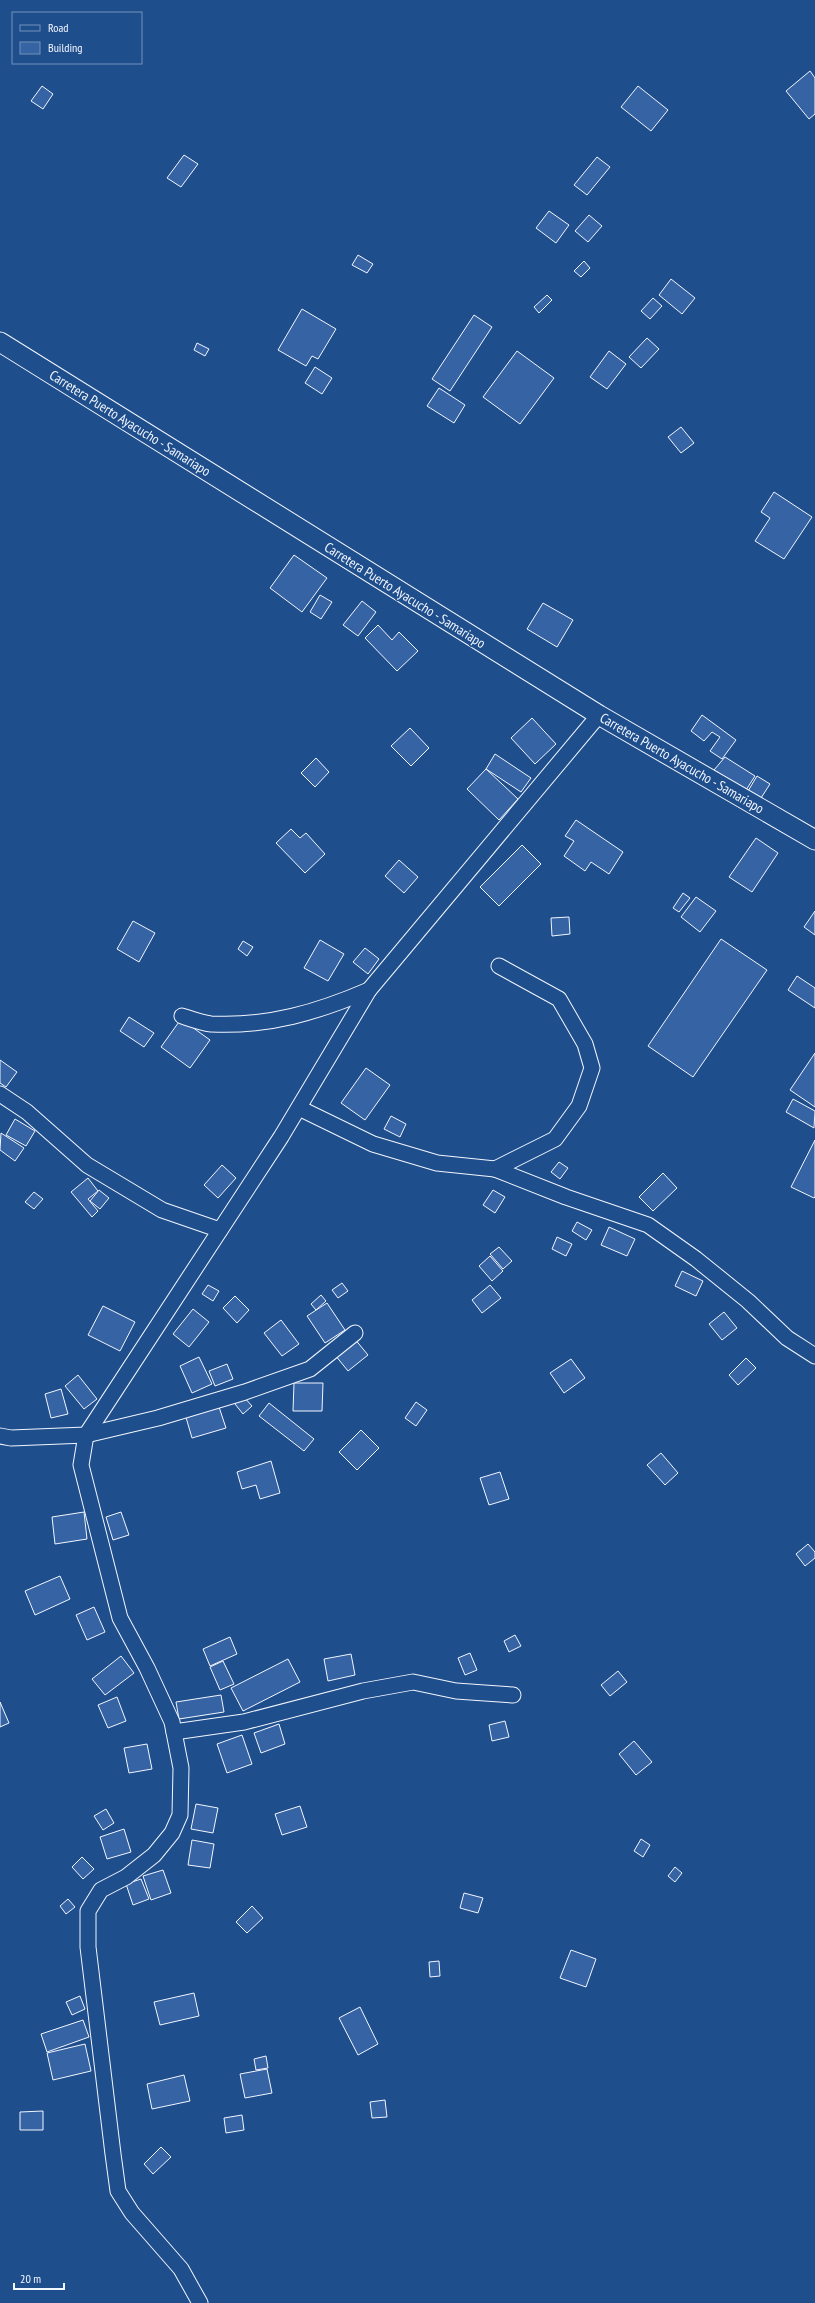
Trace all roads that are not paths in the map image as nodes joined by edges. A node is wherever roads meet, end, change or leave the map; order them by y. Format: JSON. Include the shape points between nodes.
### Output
{"nodes":[{"id":1,"x":0,"y":342,"type":"edge"},
{"id":2,"x":599,"y":716,"type":"junction"},
{"id":3,"x":815,"y":840,"type":"edge"},
{"id":4,"x":499,"y":966,"type":"dead end"},
{"id":5,"x":369,"y":990,"type":"junction"},
{"id":6,"x":182,"y":1016,"type":"dead end"},
{"id":7,"x":0,"y":1094,"type":"edge"},
{"id":8,"x":299,"y":1108,"type":"junction"},
{"id":9,"x":495,"y":1170,"type":"junction"},
{"id":10,"x":220,"y":1230,"type":"junction"},
{"id":11,"x":355,"y":1333,"type":"dead end"},
{"id":12,"x":815,"y":1356,"type":"edge"},
{"id":13,"x":86,"y":1435,"type":"junction"},
{"id":14,"x":0,"y":1436,"type":"edge"},
{"id":15,"x":514,"y":1695,"type":"dead end"},
{"id":16,"x":174,"y":1732,"type":"junction"},
{"id":17,"x":200,"y":2303,"type":"edge"}],
"edges":[{"from":1,"to":2,"type":"street","name":"Carretera Puerto Ayacucho - Samariapo"},
{"from":2,"to":3,"type":"street","name":"Carretera Puerto Ayacucho - Samariapo"},
{"from":2,"to":5,"type":"street"},
{"from":4,"to":9,"type":"street","via":[[559,999],[585,1044],[592,1068],[579,1106],[555,1139]]},
{"from":5,"to":6,"type":"street","via":[[325,1009],[265,1022],[210,1024]]},
{"from":5,"to":8,"type":"street"},
{"from":7,"to":10,"type":"street","via":[[27,1112],[87,1165],[162,1210]]},
{"from":8,"to":9,"type":"street","via":[[373,1144],[437,1163]]},
{"from":8,"to":10,"type":"street"},
{"from":9,"to":12,"type":"street","via":[[648,1225],[748,1301],[787,1338]]},
{"from":10,"to":13,"type":"street"},
{"from":11,"to":13,"type":"street","via":[[310,1369],[158,1418]]},
{"from":13,"to":14,"type":"street","via":[[11,1438]]},
{"from":13,"to":16,"type":"street","via":[[81,1465],[120,1618],[147,1668],[172,1722]]},
{"from":15,"to":16,"type":"street","via":[[456,1691],[413,1682],[363,1691],[244,1722]]},
{"from":16,"to":17,"type":"street","via":[[181,1768],[180,1815],[172,1834],[154,1856],[126,1877],[100,1890],[88,1911],[88,1947],[118,2190],[132,2213],[181,2269]]}]}
